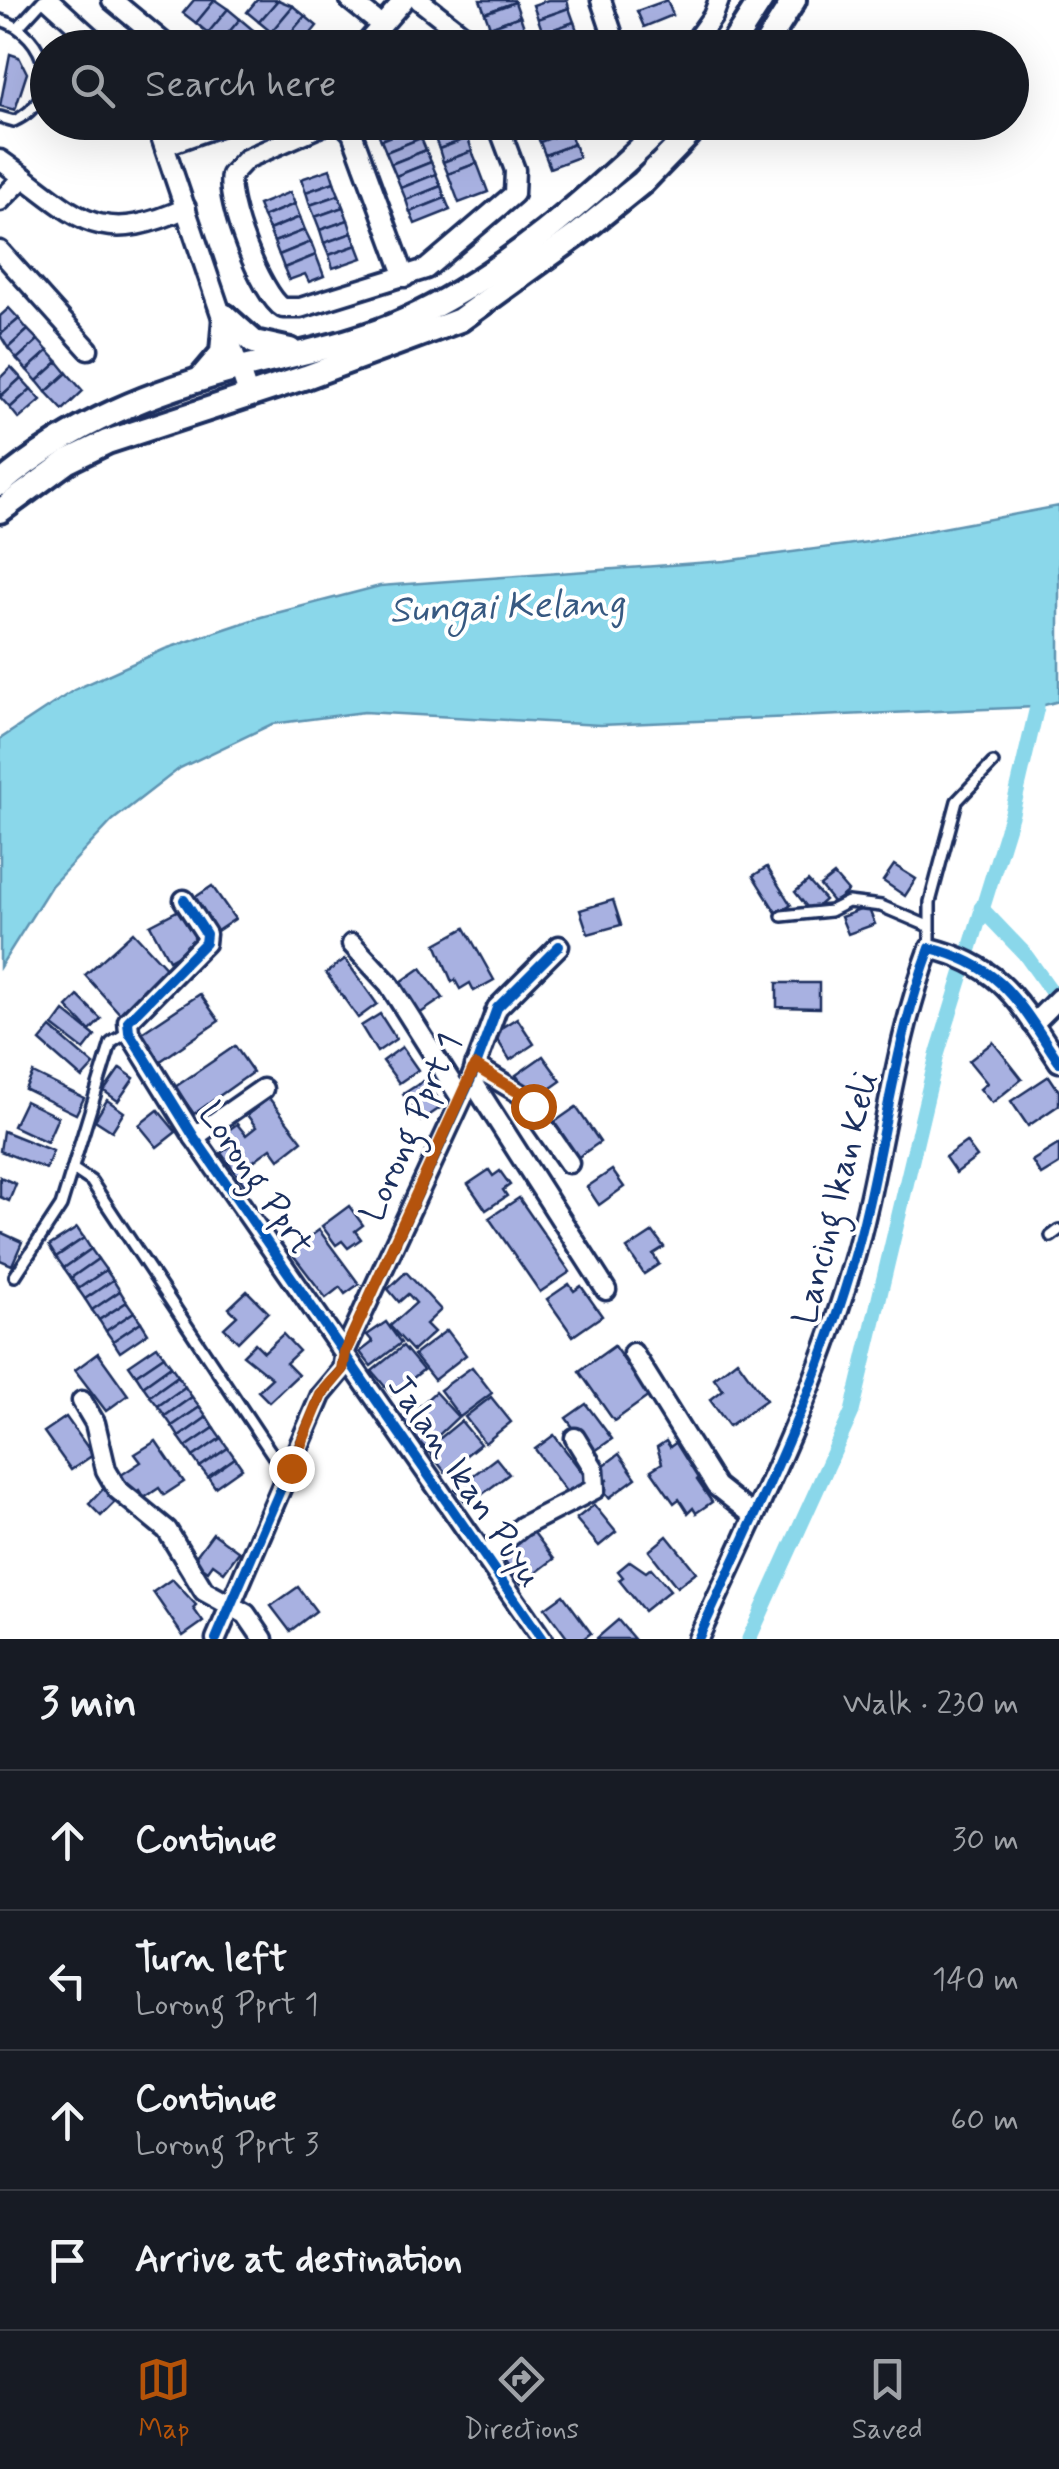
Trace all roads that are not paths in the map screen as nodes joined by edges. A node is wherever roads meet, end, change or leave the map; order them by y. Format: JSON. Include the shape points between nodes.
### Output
{"nodes":[{"id":1,"x":46,"y":0,"type":"edge"},
{"id":2,"x":112,"y":0,"type":"edge"},
{"id":3,"x":350,"y":0,"type":"edge"},
{"id":4,"x":404,"y":0,"type":"edge"},
{"id":5,"x":419,"y":0,"type":"edge"},
{"id":6,"x":600,"y":0,"type":"edge"},
{"id":7,"x":719,"y":0,"type":"edge"},
{"id":8,"x":761,"y":0,"type":"edge"},
{"id":9,"x":794,"y":0,"type":"edge"},
{"id":10,"x":0,"y":20,"type":"edge"},
{"id":11,"x":381,"y":24,"type":"junction"},
{"id":12,"x":20,"y":25,"type":"junction"},
{"id":13,"x":81,"y":30,"type":"edge"},
{"id":14,"x":148,"y":30,"type":"edge"},
{"id":15,"x":376,"y":30,"type":"edge"},
{"id":16,"x":457,"y":30,"type":"edge"},
{"id":17,"x":611,"y":30,"type":"edge"},
{"id":18,"x":703,"y":30,"type":"edge"},
{"id":19,"x":742,"y":30,"type":"edge"},
{"id":20,"x":775,"y":30,"type":"edge"},
{"id":21,"x":30,"y":37,"type":"edge"},
{"id":22,"x":30,"y":109,"type":"edge"},
{"id":23,"x":0,"y":117,"type":"edge"},
{"id":24,"x":164,"y":140,"type":"edge"},
{"id":25,"x":180,"y":140,"type":"edge"},
{"id":26,"x":289,"y":140,"type":"edge"},
{"id":27,"x":355,"y":140,"type":"edge"},
{"id":28,"x":504,"y":140,"type":"edge"},
{"id":29,"x":649,"y":140,"type":"edge"},
{"id":30,"x":684,"y":140,"type":"edge"},
{"id":31,"x":166,"y":145,"type":"junction"},
{"id":32,"x":0,"y":160,"type":"edge"},
{"id":33,"x":24,"y":177,"type":"junction"},
{"id":34,"x":0,"y":201,"type":"edge"},
{"id":35,"x":186,"y":208,"type":"junction"},
{"id":36,"x":0,"y":251,"type":"edge"},
{"id":37,"x":405,"y":277,"type":"junction"},
{"id":38,"x":225,"y":316,"type":"junction"},
{"id":39,"x":88,"y":349,"type":"dead end"},
{"id":40,"x":310,"y":351,"type":"junction"},
{"id":41,"x":242,"y":368,"type":"junction"},
{"id":42,"x":200,"y":380,"type":"junction"},
{"id":43,"x":248,"y":394,"type":"junction"},
{"id":44,"x":0,"y":484,"type":"edge"},
{"id":45,"x":0,"y":511,"type":"edge"},
{"id":46,"x":993,"y":763,"type":"dead end"},
{"id":47,"x":184,"y":900,"type":"dead end"},
{"id":48,"x":782,"y":916,"type":"dead end"},
{"id":49,"x":928,"y":926,"type":"junction"},
{"id":50,"x":352,"y":944,"type":"dead end"},
{"id":51,"x":559,"y":946,"type":"dead end"},
{"id":52,"x":930,"y":948,"type":"junction"},
{"id":53,"x":1053,"y":1003,"type":"edge"},
{"id":54,"x":1033,"y":1024,"type":"junction"},
{"id":55,"x":128,"y":1032,"type":"junction"},
{"id":56,"x":1059,"y":1062,"type":"edge"},
{"id":57,"x":473,"y":1073,"type":"junction"},
{"id":58,"x":264,"y":1089,"type":"dead end"},
{"id":59,"x":461,"y":1098,"type":"junction"},
{"id":60,"x":194,"y":1138,"type":"junction"},
{"id":61,"x":569,"y":1163,"type":"dead end"},
{"id":62,"x":73,"y":1169,"type":"junction"},
{"id":63,"x":14,"y":1276,"type":"dead end"},
{"id":64,"x":606,"y":1290,"type":"dead end"},
{"id":65,"x":345,"y":1352,"type":"junction"},
{"id":66,"x":634,"y":1352,"type":"dead end"},
{"id":67,"x":82,"y":1401,"type":"dead end"},
{"id":68,"x":576,"y":1438,"type":"dead end"},
{"id":69,"x":291,"y":1468,"type":"junction"},
{"id":70,"x":754,"y":1516,"type":"junction"},
{"id":71,"x":484,"y":1557,"type":"junction"},
{"id":72,"x":232,"y":1604,"type":"junction"},
{"id":73,"x":216,"y":1639,"type":"edge"},
{"id":74,"x":263,"y":1639,"type":"edge"},
{"id":75,"x":542,"y":1639,"type":"edge"},
{"id":76,"x":698,"y":1639,"type":"edge"}],
"edges":[{"from":1,"to":12,"type":"lane"},
{"from":1,"to":13,"type":"street"},
{"from":2,"to":14,"type":"street"},
{"from":3,"to":11,"type":"street"},
{"from":4,"to":11,"type":"street"},
{"from":5,"to":16,"type":"street"},
{"from":6,"to":17,"type":"street"},
{"from":7,"to":18,"type":"street"},
{"from":8,"to":19,"type":"main road"},
{"from":9,"to":20,"type":"main road"},
{"from":10,"to":12,"type":"lane"},
{"from":11,"to":15,"type":"street"},
{"from":12,"to":21,"type":"lane"},
{"from":22,"to":23,"type":"lane","via":[[14,121]]},
{"from":24,"to":31,"type":"street"},
{"from":25,"to":31,"type":"street"},
{"from":26,"to":37,"type":"street","via":[[246,159],[231,176],[262,285],[283,308],[300,308]]},
{"from":27,"to":37,"type":"street"},
{"from":28,"to":37,"type":"street","via":[[516,170],[514,194],[442,258]]},
{"from":29,"to":40,"type":"main road","via":[[606,181],[452,296],[404,321]]},
{"from":30,"to":43,"type":"main road","via":[[576,236],[460,320]]},
{"from":31,"to":35,"type":"street"},
{"from":32,"to":33,"type":"street"},
{"from":33,"to":34,"type":"street"},
{"from":33,"to":35,"type":"street","via":[[110,229]]},
{"from":35,"to":38,"type":"street"},
{"from":36,"to":39,"type":"street"},
{"from":38,"to":40,"type":"main road","via":[[265,348]]},
{"from":38,"to":41,"type":"street"},
{"from":38,"to":42,"type":"main road","via":[[222,354]]},
{"from":40,"to":41,"type":"main road"},
{"from":41,"to":42,"type":"main road"},
{"from":41,"to":43,"type":"street"},
{"from":42,"to":44,"type":"main road","via":[[62,436]]},
{"from":43,"to":45,"type":"main road","via":[[107,442],[68,461]]},
{"from":46,"to":49,"type":"lane","via":[[957,801]]},
{"from":47,"to":55,"type":"street","via":[[205,943],[128,1021]]},
{"from":48,"to":49,"type":"lane","via":[[830,912],[848,902],[880,906]]},
{"from":49,"to":52,"type":"lane"},
{"from":50,"to":59,"type":"street","via":[[389,984]]},
{"from":51,"to":57,"type":"street","name":"Lorong Pprt 1","via":[[497,1008]]},
{"from":52,"to":54,"type":"street","via":[[979,963]]},
{"from":52,"to":70,"type":"street","name":"Lancing Ikan Keli","via":[[901,1034],[852,1269],[809,1400]]},
{"from":53,"to":54,"type":"street"},
{"from":54,"to":56,"type":"street"},
{"from":55,"to":60,"type":"street","name":"Lorong Pprt"},
{"from":55,"to":62,"type":"lane","via":[[112,1043]]},
{"from":57,"to":59,"type":"street","name":"Lorong Pprt 1"},
{"from":57,"to":61,"type":"street","via":[[522,1094]]},
{"from":57,"to":64,"type":"street"},
{"from":58,"to":60,"type":"street"},
{"from":59,"to":65,"type":"street","name":"Lorong Pprt 1"},
{"from":60,"to":65,"type":"street","name":"Lorong Pprt"},
{"from":62,"to":63,"type":"lane","via":[[60,1206]]},
{"from":62,"to":69,"type":"lane","via":[[91,1181],[274,1457]]},
{"from":65,"to":69,"type":"street","name":"Lorong Pprt 1"},
{"from":65,"to":71,"type":"street","name":"Jalan Ikan Puyu"},
{"from":66,"to":70,"type":"street","via":[[716,1486]]},
{"from":67,"to":72,"type":"street","via":[[118,1489],[167,1530],[204,1591]]},
{"from":68,"to":71,"type":"street","via":[[594,1469],[594,1489],[523,1526]]},
{"from":69,"to":72,"type":"street","name":"Lorong Pprt 1"},
{"from":70,"to":76,"type":"street","name":"Lancing Ikan Keli"},
{"from":71,"to":75,"type":"street","name":"Jalan Ikan Puyu"},
{"from":72,"to":73,"type":"street","name":"Lorong Pprt 1"},
{"from":72,"to":74,"type":"street"}]}
